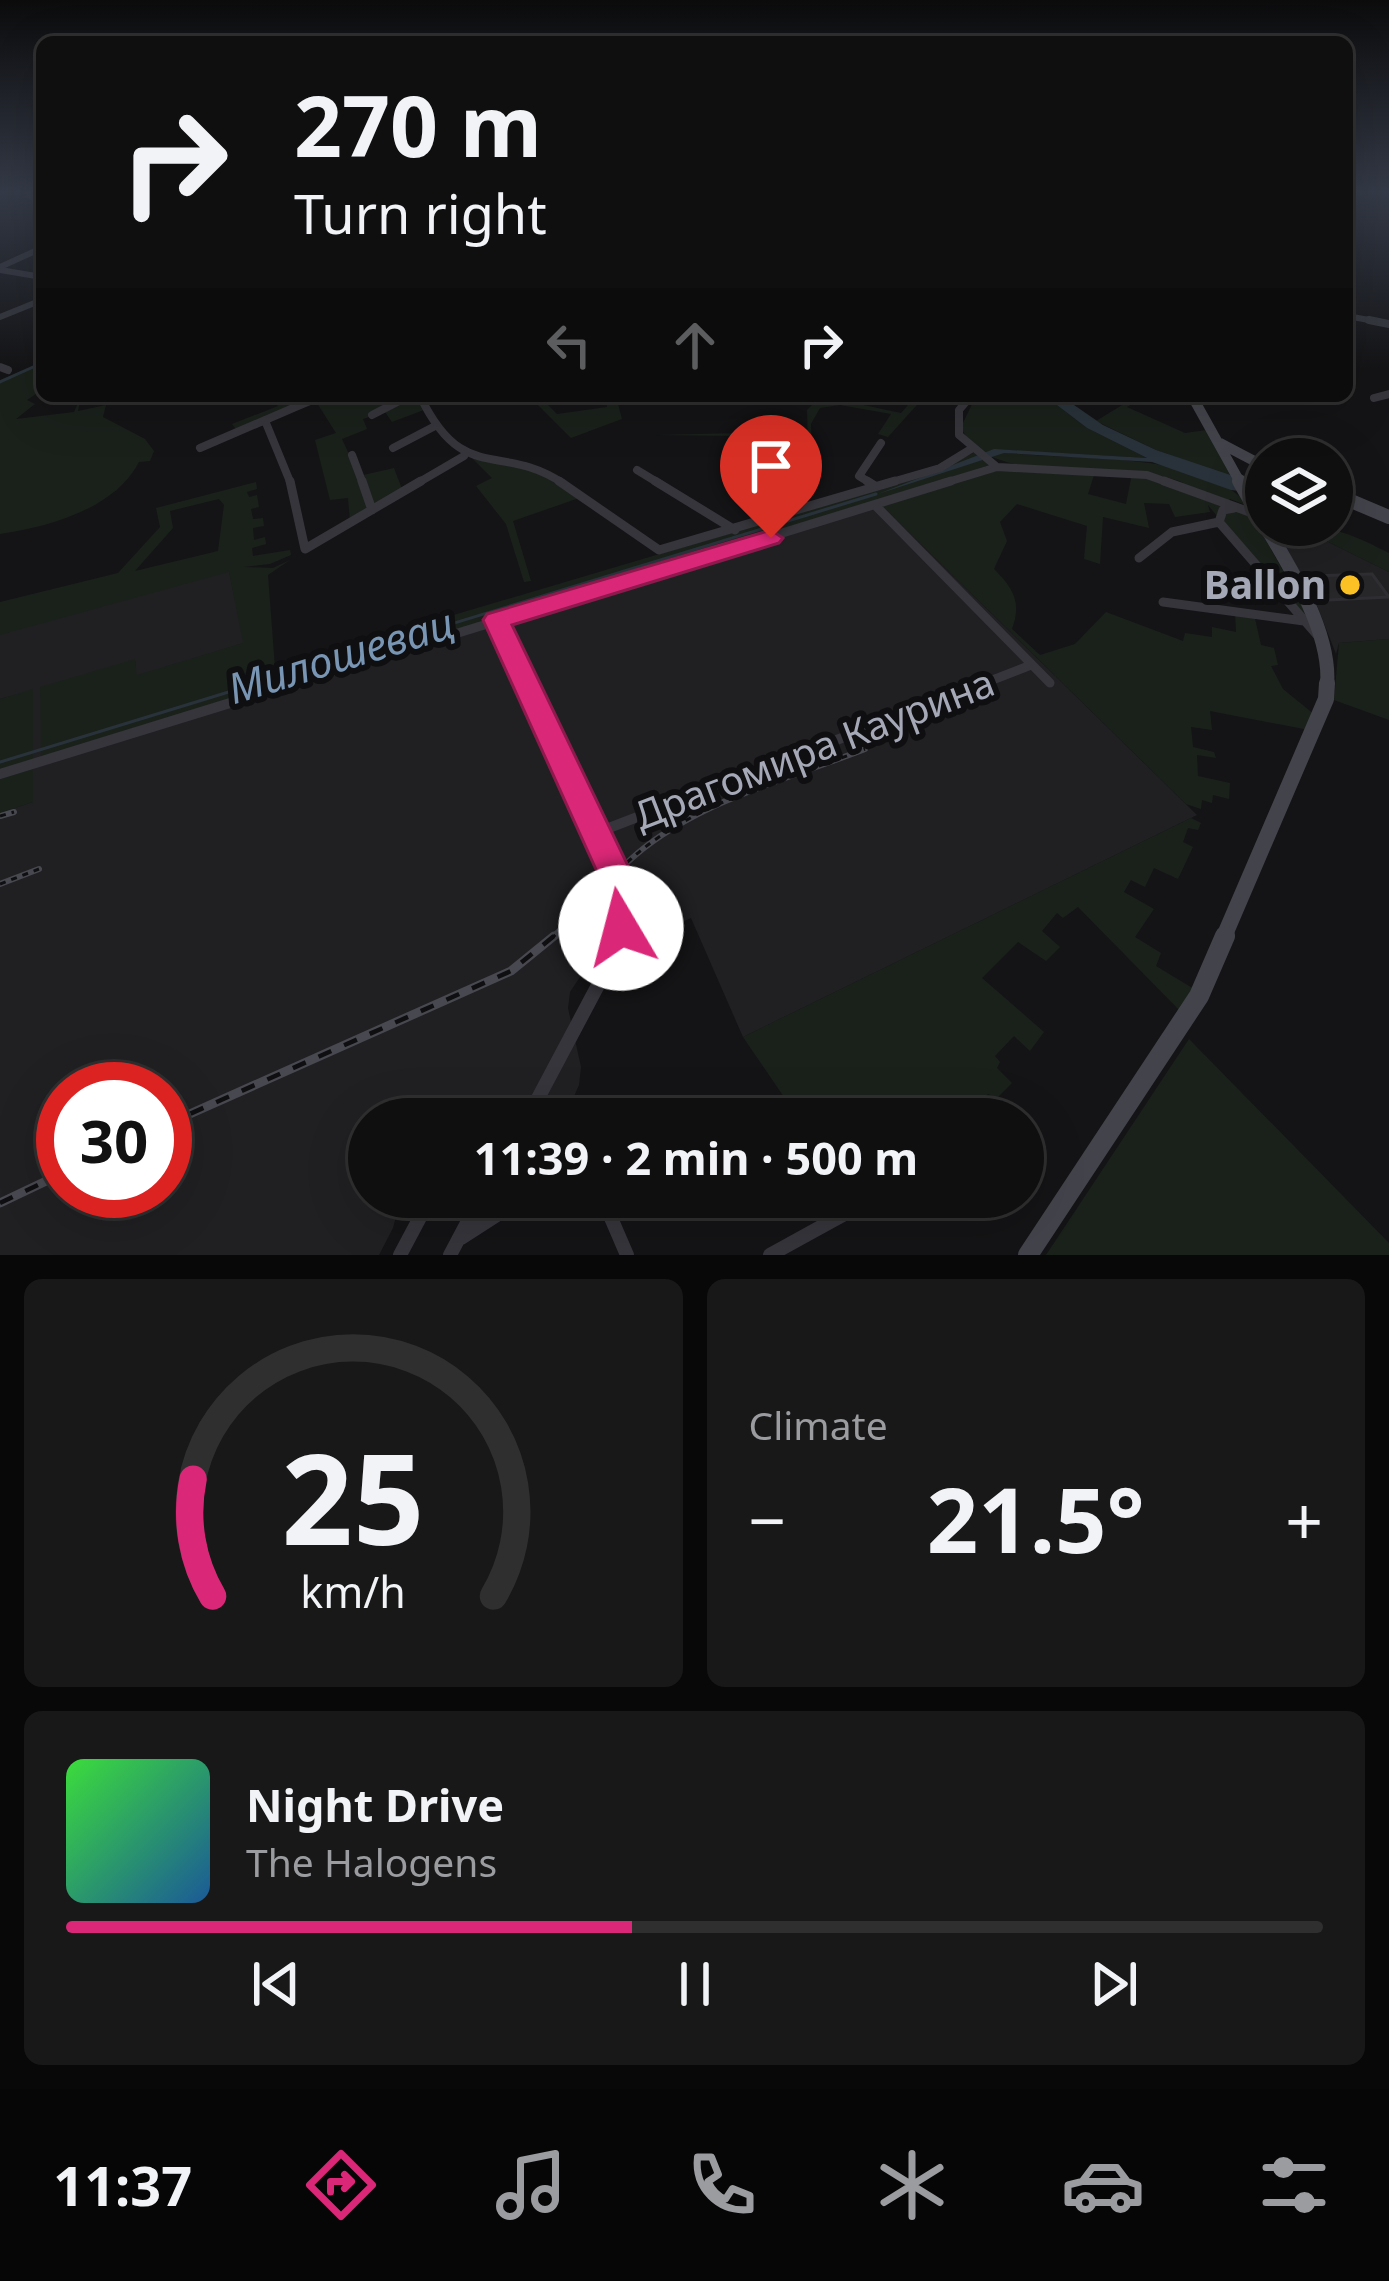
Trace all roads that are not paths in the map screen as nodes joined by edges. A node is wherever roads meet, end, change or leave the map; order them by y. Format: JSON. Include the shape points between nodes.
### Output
{"nodes":[{"id":1,"x":36,"y":252,"type":"edge"},
{"id":2,"x":0,"y":269,"type":"edge"},
{"id":3,"x":36,"y":276,"type":"edge"},
{"id":4,"x":36,"y":302,"type":"edge"},
{"id":5,"x":0,"y":317,"type":"edge"},
{"id":6,"x":1353,"y":317,"type":"edge"},
{"id":7,"x":1389,"y":324,"type":"edge"},
{"id":8,"x":1389,"y":394,"type":"edge"},
{"id":9,"x":1374,"y":398,"type":"dead end"},
{"id":10,"x":309,"y":402,"type":"edge"},
{"id":11,"x":397,"y":402,"type":"edge"},
{"id":12,"x":424,"y":402,"type":"edge"},
{"id":13,"x":967,"y":402,"type":"edge"},
{"id":14,"x":1195,"y":402,"type":"edge"},
{"id":15,"x":372,"y":415,"type":"dead end"},
{"id":16,"x":266,"y":423,"type":"junction"},
{"id":17,"x":437,"y":425,"type":"junction"},
{"id":18,"x":1217,"y":441,"type":"junction"},
{"id":19,"x":881,"y":443,"type":"dead end"},
{"id":20,"x":200,"y":448,"type":"dead end"},
{"id":21,"x":393,"y":448,"type":"dead end"},
{"id":22,"x":973,"y":451,"type":"junction"},
{"id":23,"x":352,"y":455,"type":"dead end"},
{"id":24,"x":464,"y":456,"type":"junction"},
{"id":25,"x":1245,"y":456,"type":"edge"},
{"id":26,"x":1230,"y":464,"type":"junction"},
{"id":27,"x":1245,"y":464,"type":"edge"},
{"id":28,"x":993,"y":465,"type":"junction"},
{"id":29,"x":637,"y":470,"type":"dead end"},
{"id":30,"x":875,"y":486,"type":"junction"},
{"id":31,"x":1245,"y":495,"type":"edge"},
{"id":32,"x":1353,"y":502,"type":"edge"},
{"id":33,"x":876,"y":506,"type":"junction"},
{"id":34,"x":1245,"y":509,"type":"edge"},
{"id":35,"x":372,"y":510,"type":"junction"},
{"id":36,"x":1245,"y":511,"type":"edge"},
{"id":37,"x":1389,"y":517,"type":"edge"},
{"id":38,"x":1219,"y":522,"type":"junction"},
{"id":39,"x":735,"y":530,"type":"junction"},
{"id":40,"x":1274,"y":546,"type":"edge"},
{"id":41,"x":1138,"y":558,"type":"dead end"},
{"id":42,"x":1162,"y":602,"type":"dead end"},
{"id":43,"x":496,"y":620,"type":"junction"},
{"id":44,"x":1304,"y":621,"type":"junction"},
{"id":45,"x":1325,"y":644,"type":"junction"},
{"id":46,"x":1031,"y":664,"type":"junction"},
{"id":47,"x":1050,"y":682,"type":"dead end"},
{"id":48,"x":0,"y":774,"type":"edge"},
{"id":49,"x":596,"y":833,"type":"junction"},
{"id":50,"x":538,"y":1098,"type":"edge"},
{"id":51,"x":420,"y":1218,"type":"edge"},
{"id":52,"x":466,"y":1218,"type":"edge"},
{"id":53,"x":492,"y":1218,"type":"edge"},
{"id":54,"x":611,"y":1218,"type":"edge"},
{"id":55,"x":836,"y":1218,"type":"edge"},
{"id":56,"x":461,"y":1238,"type":"junction"},
{"id":57,"x":400,"y":1255,"type":"edge"},
{"id":58,"x":450,"y":1255,"type":"edge"},
{"id":59,"x":627,"y":1255,"type":"edge"},
{"id":60,"x":770,"y":1255,"type":"edge"},
{"id":61,"x":1028,"y":1255,"type":"edge"}],
"edges":[{"from":1,"to":2,"type":"street"},
{"from":2,"to":3,"type":"street"},
{"from":4,"to":5,"type":"street"},
{"from":6,"to":7,"type":"street"},
{"from":8,"to":9,"type":"street"},
{"from":10,"to":16,"type":"street"},
{"from":11,"to":15,"type":"street"},
{"from":12,"to":17,"type":"street"},
{"from":13,"to":22,"type":"street","via":[[956,421]]},
{"from":14,"to":18,"type":"main road"},
{"from":16,"to":20,"type":"street"},
{"from":16,"to":35,"type":"street","via":[[290,476],[305,549]]},
{"from":17,"to":21,"type":"street"},
{"from":17,"to":24,"type":"street"},
{"from":18,"to":25,"type":"main road"},
{"from":18,"to":26,"type":"main road"},
{"from":19,"to":30,"type":"street","via":[[859,476]]},
{"from":22,"to":28,"type":"street"},
{"from":22,"to":30,"type":"street"},
{"from":23,"to":35,"type":"street"},
{"from":24,"to":35,"type":"street"},
{"from":24,"to":39,"type":"street","via":[[546,472],[652,549]]},
{"from":26,"to":27,"type":"main road"},
{"from":26,"to":31,"type":"main road"},
{"from":28,"to":33,"type":"street"},
{"from":28,"to":34,"type":"street","via":[[1147,475]]},
{"from":29,"to":39,"type":"street"},
{"from":30,"to":39,"type":"street"},
{"from":32,"to":37,"type":"main road"},
{"from":33,"to":43,"type":"street"},
{"from":33,"to":46,"type":"street"},
{"from":36,"to":38,"type":"street","via":[[1223,510]]},
{"from":38,"to":41,"type":"street","via":[[1172,532]]},
{"from":38,"to":44,"type":"street"},
{"from":40,"to":45,"type":"main road"},
{"from":42,"to":44,"type":"street"},
{"from":43,"to":48,"type":"street"},
{"from":43,"to":49,"type":"street"},
{"from":44,"to":45,"type":"street"},
{"from":45,"to":61,"type":"main road","via":[[1322,714],[1212,969]]},
{"from":46,"to":47,"type":"street"},
{"from":46,"to":49,"type":"street","name":"Драгомира Каурина"},
{"from":49,"to":50,"type":"street","via":[[615,874],[621,928]]},
{"from":51,"to":57,"type":"street"},
{"from":52,"to":56,"type":"street"},
{"from":53,"to":56,"type":"street"},
{"from":54,"to":59,"type":"street"},
{"from":55,"to":60,"type":"street"},
{"from":56,"to":58,"type":"street"}]}
